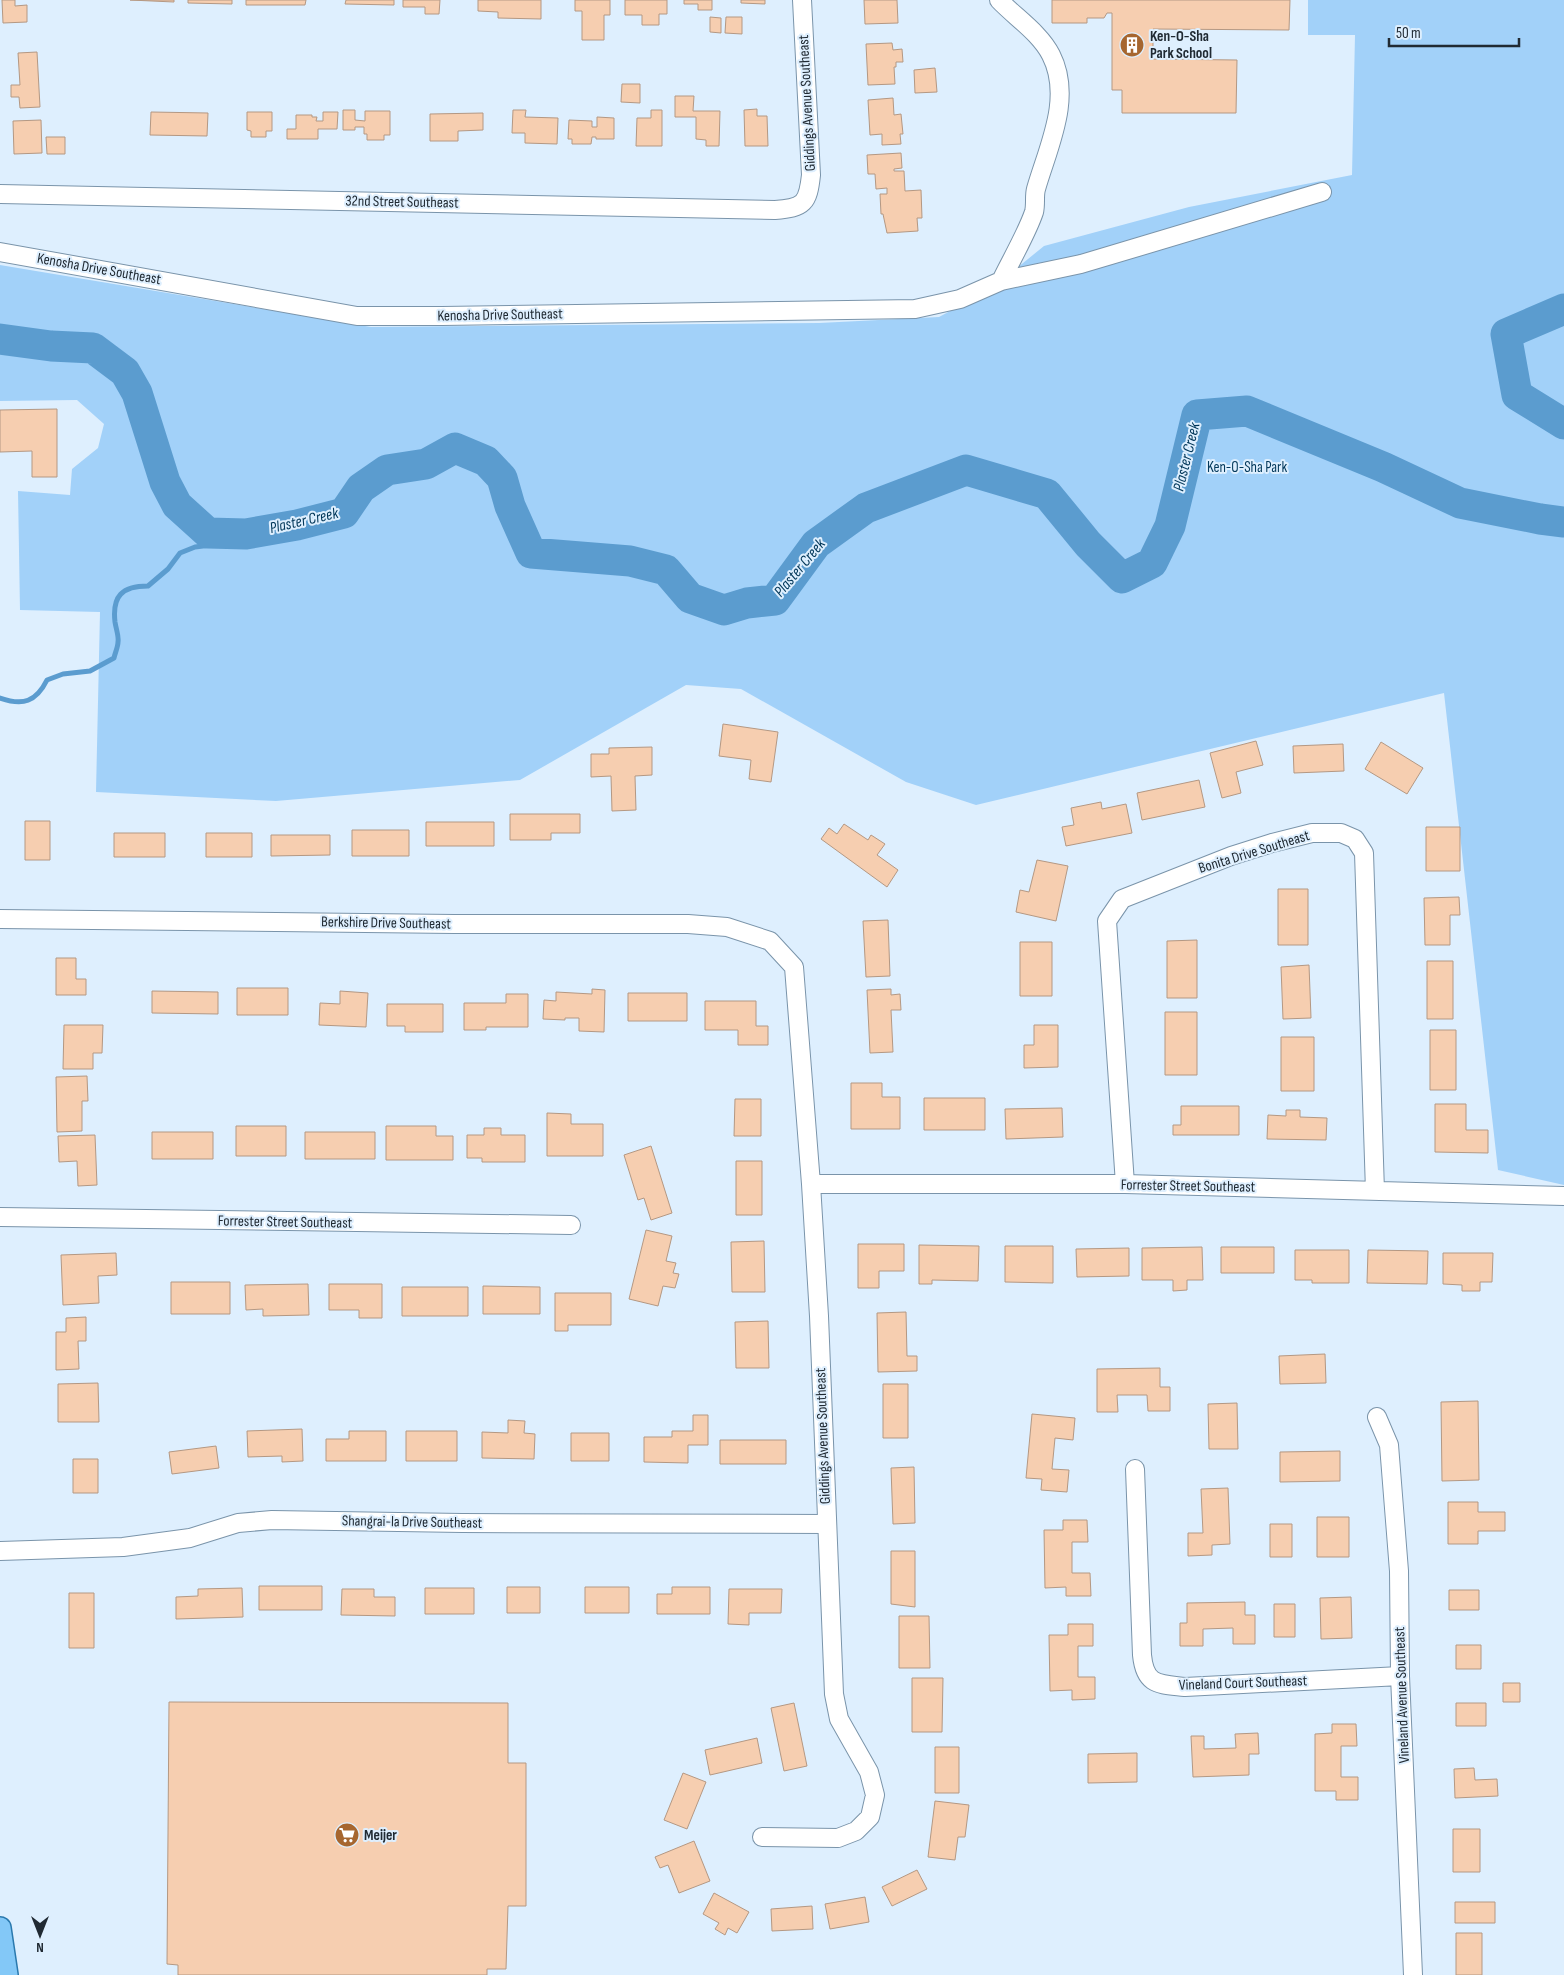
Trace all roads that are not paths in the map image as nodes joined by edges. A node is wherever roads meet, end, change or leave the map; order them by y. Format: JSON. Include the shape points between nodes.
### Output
{"nodes":[{"id":1,"x":802,"y":0,"type":"edge"},
{"id":2,"x":998,"y":0,"type":"edge"},
{"id":3,"x":1322,"y":192,"type":"dead end"},
{"id":4,"x":0,"y":194,"type":"edge"},
{"id":5,"x":804,"y":204,"type":"joint"},
{"id":6,"x":0,"y":252,"type":"edge"},
{"id":7,"x":1001,"y":281,"type":"junction"},
{"id":8,"x":0,"y":919,"type":"edge"},
{"id":9,"x":770,"y":941,"type":"joint"},
{"id":10,"x":811,"y":1184,"type":"junction"},
{"id":11,"x":1125,"y":1184,"type":"junction"},
{"id":12,"x":1375,"y":1191,"type":"junction"},
{"id":13,"x":1564,"y":1196,"type":"edge"},
{"id":14,"x":0,"y":1217,"type":"edge"},
{"id":15,"x":571,"y":1226,"type":"dead end"},
{"id":16,"x":1377,"y":1417,"type":"dead end"},
{"id":17,"x":1135,"y":1469,"type":"dead end"},
{"id":18,"x":826,"y":1524,"type":"junction"},
{"id":19,"x":0,"y":1551,"type":"edge"},
{"id":20,"x":1400,"y":1676,"type":"junction"},
{"id":21,"x":762,"y":1837,"type":"dead end"},
{"id":22,"x":0,"y":1928,"type":"edge"},
{"id":23,"x":7,"y":1975,"type":"edge"},
{"id":24,"x":1413,"y":1975,"type":"edge"}],
"edges":[{"from":1,"to":5,"type":"street","name":"Giddings Avenue Southeast","via":[[811,175],[809,194]]},
{"from":2,"to":7,"type":"street","via":[[1042,42],[1051,55],[1060,96],[1056,122],[1035,192],[1034,210]]},
{"from":3,"to":7,"type":"street","name":"Kenosha Drive Southeast","via":[[1080,264]]},
{"from":4,"to":5,"type":"street","name":"32nd Street Southeast","via":[[775,210]]},
{"from":6,"to":7,"type":"street","name":"Kenosha Drive Southeast","via":[[357,316],[915,309],[960,299]]},
{"from":8,"to":9,"type":"street","name":"Berkshire Drive Southeast","via":[[688,924],[727,927]]},
{"from":9,"to":10,"type":"street","name":"Giddings Avenue Southeast","via":[[794,967]]},
{"from":10,"to":11,"type":"street","name":"Forrester Street Southeast"},
{"from":10,"to":18,"type":"street","name":"Giddings Avenue Southeast"},
{"from":11,"to":12,"type":"street","name":"Forrester Street Southeast"},
{"from":11,"to":12,"type":"street","name":"Bonita Drive Southeast","via":[[1107,921],[1122,899],[1159,883],[1272,843],[1312,833],[1341,832],[1355,839],[1364,853]]},
{"from":12,"to":13,"type":"street","name":"Forrester Street Southeast"},
{"from":14,"to":15,"type":"street","name":"Forrester Street Southeast"},
{"from":16,"to":20,"type":"street","name":"Vineland Avenue Southeast","via":[[1389,1445],[1399,1571]]},
{"from":17,"to":20,"type":"street","name":"Vineland Court Southeast","via":[[1142,1655],[1147,1676],[1154,1682],[1185,1688]]},
{"from":18,"to":19,"type":"street","name":"Shangrai-la Drive Southeast","via":[[272,1520],[238,1523],[190,1538],[123,1547]]},
{"from":18,"to":21,"type":"street","name":"Giddings Avenue Southeast","via":[[834,1694],[839,1719],[869,1772],[875,1794],[870,1817],[856,1831],[838,1838]]},
{"from":20,"to":24,"type":"street","name":"Vineland Avenue Southeast"},
{"from":22,"to":23,"type":"main road"}]}
